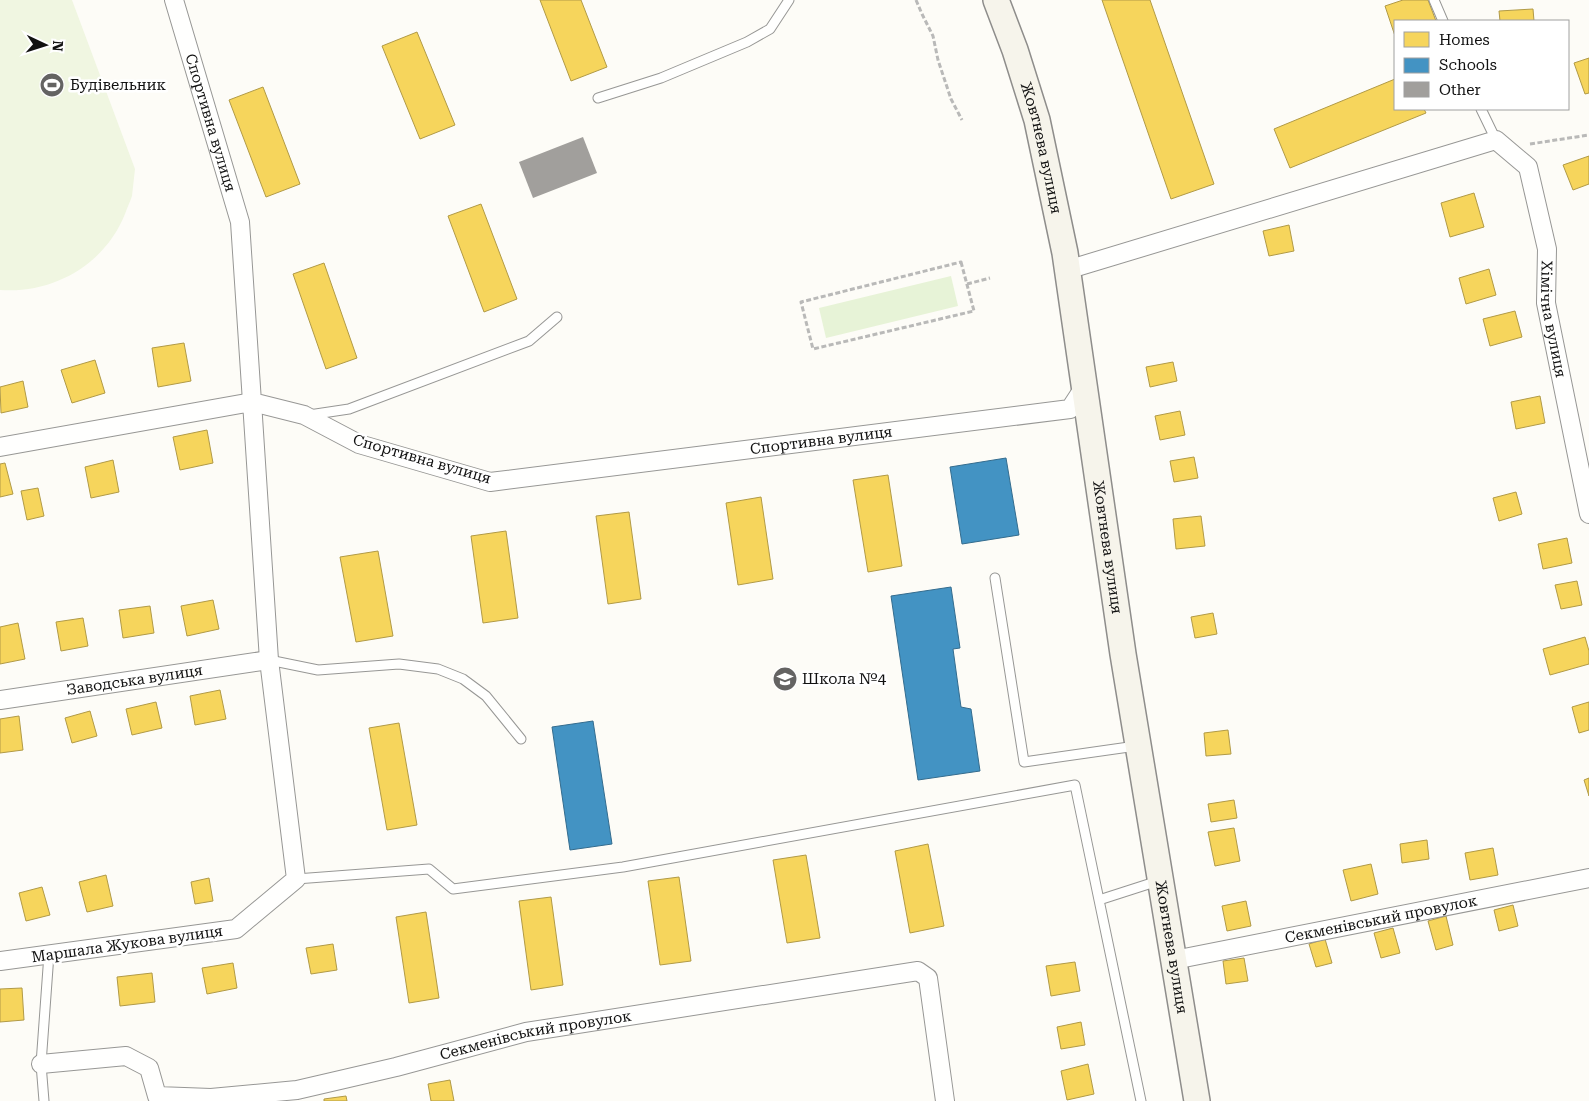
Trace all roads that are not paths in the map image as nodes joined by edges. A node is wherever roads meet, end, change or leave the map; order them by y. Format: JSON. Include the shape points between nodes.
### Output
{"nodes":[{"id":1,"x":174,"y":0,"type":"edge"},
{"id":2,"x":789,"y":0,"type":"edge"},
{"id":3,"x":996,"y":0,"type":"edge"},
{"id":4,"x":1434,"y":0,"type":"edge"},
{"id":5,"x":1443,"y":20,"type":"edge"},
{"id":6,"x":598,"y":98,"type":"dead end"},
{"id":7,"x":1482,"y":110,"type":"edge"},
{"id":8,"x":1500,"y":144,"type":"junction"},
{"id":9,"x":1068,"y":270,"type":"junction"},
{"id":10,"x":557,"y":317,"type":"dead end"},
{"id":11,"x":1085,"y":386,"type":"junction"},
{"id":12,"x":252,"y":402,"type":"junction"},
{"id":13,"x":304,"y":415,"type":"junction"},
{"id":14,"x":0,"y":447,"type":"edge"},
{"id":15,"x":1589,"y":514,"type":"edge"},
{"id":16,"x":995,"y":578,"type":"dead end"},
{"id":17,"x":269,"y":660,"type":"junction"},
{"id":18,"x":0,"y":700,"type":"edge"},
{"id":19,"x":521,"y":739,"type":"dead end"},
{"id":20,"x":1139,"y":746,"type":"junction"},
{"id":21,"x":1589,"y":878,"type":"edge"},
{"id":22,"x":296,"y":879,"type":"junction"},
{"id":23,"x":1161,"y":880,"type":"junction"},
{"id":24,"x":1099,"y":900,"type":"junction"},
{"id":25,"x":49,"y":954,"type":"junction"},
{"id":26,"x":1174,"y":960,"type":"junction"},
{"id":27,"x":0,"y":961,"type":"edge"},
{"id":28,"x":42,"y":1064,"type":"junction"},
{"id":29,"x":44,"y":1101,"type":"edge"},
{"id":30,"x":945,"y":1101,"type":"edge"},
{"id":31,"x":1141,"y":1101,"type":"edge"},
{"id":32,"x":1197,"y":1101,"type":"edge"}],
"edges":[{"from":1,"to":12,"type":"street","name":"Спортивна вулиця","via":[[240,222]]},
{"from":2,"to":6,"type":"lane","via":[[770,28],[747,42],[660,78]]},
{"from":3,"to":9,"type":"main road","name":"Жовтнева вулиця","via":[[1037,120]]},
{"from":4,"to":5,"type":"lane"},
{"from":7,"to":8,"type":"lane"},
{"from":8,"to":9,"type":"street"},
{"from":8,"to":15,"type":"street","name":"Хімічна вулиця","via":[[1528,167],[1547,249],[1546,303]]},
{"from":9,"to":11,"type":"main road","name":"Жовтнева вулиця"},
{"from":10,"to":13,"type":"lane","via":[[528,341],[349,409]]},
{"from":11,"to":13,"type":"street","name":"Спортивна вулиця","via":[[1070,409],[490,482],[359,444]]},
{"from":11,"to":20,"type":"main road","name":"Жовтнева вулиця"},
{"from":12,"to":13,"type":"street","name":"Спортивна вулиця"},
{"from":12,"to":14,"type":"street"},
{"from":12,"to":17,"type":"street"},
{"from":16,"to":20,"type":"lane","via":[[1024,762]]},
{"from":17,"to":18,"type":"street","name":"Заводська вулиця"},
{"from":17,"to":19,"type":"lane","via":[[318,670],[399,664],[438,669],[463,679],[486,696]]},
{"from":17,"to":22,"type":"street"},
{"from":20,"to":23,"type":"main road","name":"Жовтнева вулиця"},
{"from":21,"to":26,"type":"street","name":"Секменівський провулок"},
{"from":22,"to":24,"type":"lane","via":[[429,869],[453,889],[623,867],[1075,785]]},
{"from":22,"to":25,"type":"street","name":"Маршала Жукова вулиця","via":[[236,929]]},
{"from":23,"to":24,"type":"lane"},
{"from":23,"to":26,"type":"main road","name":"Жовтнева вулиця"},
{"from":24,"to":31,"type":"lane"},
{"from":25,"to":27,"type":"street","name":"Маршала Жукова вулиця"},
{"from":25,"to":28,"type":"lane"},
{"from":26,"to":32,"type":"main road","name":"Жовтнева вулиця"},
{"from":28,"to":29,"type":"lane"},
{"from":28,"to":30,"type":"street","name":"Секменівський провулок","via":[[126,1056],[148,1068],[157,1096],[211,1098],[297,1090],[526,1032],[918,971],[928,978]]}]}
